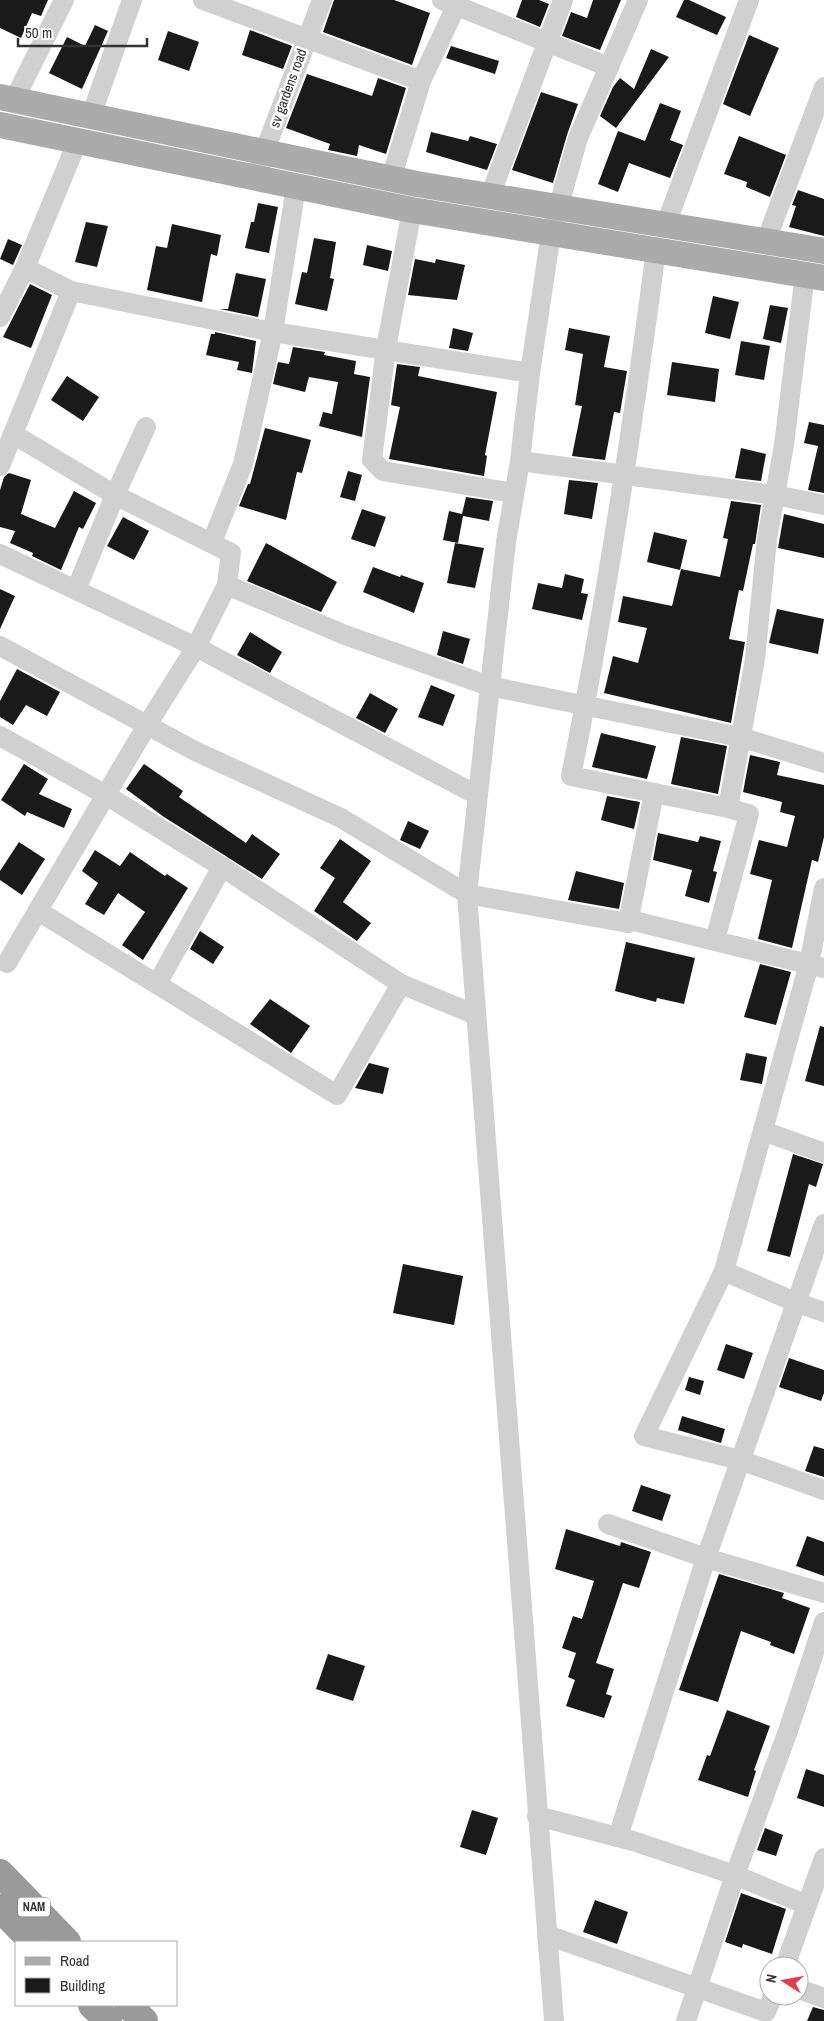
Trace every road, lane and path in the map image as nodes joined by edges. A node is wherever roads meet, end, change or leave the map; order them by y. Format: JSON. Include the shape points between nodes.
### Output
{"nodes":[{"id":1,"x":64,"y":0,"type":"edge"},
{"id":2,"x":132,"y":0,"type":"edge"},
{"id":3,"x":203,"y":0,"type":"edge"},
{"id":4,"x":322,"y":0,"type":"edge"},
{"id":5,"x":563,"y":0,"type":"edge"},
{"id":6,"x":638,"y":0,"type":"edge"},
{"id":7,"x":749,"y":0,"type":"edge"},
{"id":8,"x":452,"y":2,"type":"edge"},
{"id":9,"x":306,"y":39,"type":"junction"},
{"id":10,"x":546,"y":44,"type":"junction"},
{"id":11,"x":609,"y":67,"type":"junction"},
{"id":12,"x":421,"y":81,"type":"junction"},
{"id":13,"x":824,"y":87,"type":"edge"},
{"id":14,"x":7,"y":99,"type":"edge"},
{"id":15,"x":90,"y":116,"type":"junction"},
{"id":16,"x":0,"y":124,"type":"edge"},
{"id":17,"x":78,"y":140,"type":"junction"},
{"id":18,"x":261,"y":165,"type":"junction"},
{"id":19,"x":392,"y":179,"type":"junction"},
{"id":20,"x":296,"y":187,"type":"junction"},
{"id":21,"x":490,"y":196,"type":"junction"},
{"id":22,"x":557,"y":208,"type":"junction"},
{"id":23,"x":412,"y":210,"type":"junction"},
{"id":24,"x":552,"y":233,"type":"junction"},
{"id":25,"x":660,"y":239,"type":"junction"},
{"id":26,"x":766,"y":241,"type":"junction"},
{"id":27,"x":824,"y":252,"type":"edge"},
{"id":28,"x":25,"y":268,"type":"junction"},
{"id":29,"x":814,"y":276,"type":"edge"},
{"id":30,"x":71,"y":291,"type":"junction"},
{"id":31,"x":0,"y":318,"type":"edge"},
{"id":32,"x":273,"y":332,"type":"junction"},
{"id":33,"x":386,"y":348,"type":"junction"},
{"id":34,"x":530,"y":373,"type":"junction"},
{"id":35,"x":146,"y":427,"type":"dead end"},
{"id":36,"x":13,"y":434,"type":"junction"},
{"id":37,"x":520,"y":461,"type":"junction"},
{"id":38,"x":0,"y":466,"type":"edge"},
{"id":39,"x":623,"y":474,"type":"junction"},
{"id":40,"x":514,"y":492,"type":"junction"},
{"id":41,"x":115,"y":495,"type":"junction"},
{"id":42,"x":775,"y":495,"type":"junction"},
{"id":43,"x":824,"y":505,"type":"edge"},
{"id":44,"x":212,"y":542,"type":"junction"},
{"id":45,"x":0,"y":554,"type":"edge"},
{"id":46,"x":227,"y":585,"type":"junction"},
{"id":47,"x":76,"y":590,"type":"junction"},
{"id":48,"x":0,"y":646,"type":"edge"},
{"id":49,"x":196,"y":647,"type":"junction"},
{"id":50,"x":489,"y":686,"type":"junction"},
{"id":51,"x":585,"y":706,"type":"junction"},
{"id":52,"x":147,"y":725,"type":"junction"},
{"id":53,"x":0,"y":736,"type":"edge"},
{"id":54,"x":740,"y":737,"type":"junction"},
{"id":55,"x":824,"y":763,"type":"edge"},
{"id":56,"x":654,"y":793,"type":"junction"},
{"id":57,"x":106,"y":794,"type":"junction"},
{"id":58,"x":477,"y":795,"type":"junction"},
{"id":59,"x":728,"y":808,"type":"junction"},
{"id":60,"x":222,"y":867,"type":"junction"},
{"id":61,"x":824,"y":888,"type":"edge"},
{"id":62,"x":466,"y":894,"type":"junction"},
{"id":63,"x":38,"y":911,"type":"junction"},
{"id":64,"x":628,"y":923,"type":"junction"},
{"id":65,"x":715,"y":940,"type":"junction"},
{"id":66,"x":7,"y":963,"type":"dead end"},
{"id":67,"x":817,"y":966,"type":"edge"},
{"id":68,"x":156,"y":984,"type":"junction"},
{"id":69,"x":401,"y":984,"type":"junction"},
{"id":70,"x":476,"y":1015,"type":"junction"},
{"id":71,"x":763,"y":1131,"type":"junction"},
{"id":72,"x":824,"y":1153,"type":"edge"},
{"id":73,"x":824,"y":1224,"type":"edge"},
{"id":74,"x":724,"y":1271,"type":"junction"},
{"id":75,"x":797,"y":1303,"type":"junction"},
{"id":76,"x":824,"y":1312,"type":"edge"},
{"id":77,"x":740,"y":1460,"type":"junction"},
{"id":78,"x":824,"y":1490,"type":"edge"},
{"id":79,"x":608,"y":1524,"type":"dead end"},
{"id":80,"x":706,"y":1558,"type":"junction"},
{"id":81,"x":824,"y":1592,"type":"edge"},
{"id":82,"x":824,"y":1622,"type":"edge"},
{"id":83,"x":537,"y":1816,"type":"junction"},
{"id":84,"x":618,"y":1837,"type":"junction"},
{"id":85,"x":824,"y":1858,"type":"edge"},
{"id":86,"x":0,"y":1873,"type":"edge"},
{"id":87,"x":735,"y":1875,"type":"junction"},
{"id":88,"x":807,"y":1905,"type":"junction"},
{"id":89,"x":0,"y":1908,"type":"edge"},
{"id":90,"x":547,"y":1935,"type":"junction"},
{"id":91,"x":32,"y":1941,"type":"edge"},
{"id":92,"x":66,"y":1941,"type":"edge"},
{"id":93,"x":789,"y":1956,"type":"edge"},
{"id":94,"x":698,"y":1988,"type":"junction"},
{"id":95,"x":809,"y":1993,"type":"edge"},
{"id":96,"x":824,"y":1998,"type":"edge"},
{"id":97,"x":93,"y":2006,"type":"edge"},
{"id":98,"x":129,"y":2006,"type":"edge"},
{"id":99,"x":768,"y":2010,"type":"edge"},
{"id":100,"x":108,"y":2021,"type":"edge"},
{"id":101,"x":144,"y":2021,"type":"edge"},
{"id":102,"x":554,"y":2021,"type":"edge"},
{"id":103,"x":686,"y":2021,"type":"edge"}],
"edges":[{"from":1,"to":14,"type":"street"},
{"from":2,"to":15,"type":"street"},
{"from":3,"to":9,"type":"street"},
{"from":4,"to":9,"type":"street","name":"sv gardens road"},
{"from":5,"to":10,"type":"street"},
{"from":6,"to":11,"type":"street"},
{"from":7,"to":25,"type":"street"},
{"from":8,"to":10,"type":"street"},
{"from":8,"to":12,"type":"street"},
{"from":9,"to":12,"type":"street"},
{"from":9,"to":18,"type":"street","name":"sv gardens road"},
{"from":10,"to":11,"type":"street"},
{"from":10,"to":21,"type":"street"},
{"from":11,"to":22,"type":"street","via":[[578,138]]},
{"from":12,"to":19,"type":"street"},
{"from":13,"to":26,"type":"street"},
{"from":14,"to":15,"type":"main road"},
{"from":15,"to":18,"type":"main road"},
{"from":16,"to":17,"type":"main road"},
{"from":17,"to":18,"type":"main road"},
{"from":17,"to":28,"type":"street"},
{"from":18,"to":19,"type":"main road"},
{"from":18,"to":20,"type":"main road"},
{"from":19,"to":21,"type":"main road"},
{"from":20,"to":23,"type":"main road"},
{"from":20,"to":32,"type":"street"},
{"from":21,"to":22,"type":"main road"},
{"from":22,"to":24,"type":"street"},
{"from":22,"to":25,"type":"main road"},
{"from":23,"to":24,"type":"main road"},
{"from":23,"to":33,"type":"street"},
{"from":24,"to":25,"type":"main road"},
{"from":24,"to":34,"type":"street"},
{"from":25,"to":26,"type":"main road"},
{"from":25,"to":29,"type":"main road"},
{"from":25,"to":39,"type":"street"},
{"from":26,"to":27,"type":"main road"},
{"from":28,"to":30,"type":"street"},
{"from":28,"to":31,"type":"street"},
{"from":29,"to":42,"type":"street"},
{"from":30,"to":32,"type":"street"},
{"from":30,"to":36,"type":"street"},
{"from":32,"to":33,"type":"street"},
{"from":32,"to":44,"type":"street","via":[[243,464]]},
{"from":33,"to":34,"type":"street"},
{"from":33,"to":40,"type":"street","via":[[372,460],[383,471]]},
{"from":34,"to":37,"type":"street"},
{"from":35,"to":41,"type":"street"},
{"from":36,"to":38,"type":"street"},
{"from":36,"to":41,"type":"street"},
{"from":37,"to":39,"type":"street"},
{"from":37,"to":40,"type":"street"},
{"from":39,"to":42,"type":"street"},
{"from":39,"to":51,"type":"street"},
{"from":40,"to":50,"type":"street"},
{"from":41,"to":44,"type":"street"},
{"from":41,"to":47,"type":"street"},
{"from":42,"to":43,"type":"street"},
{"from":42,"to":54,"type":"street","via":[[755,659]]},
{"from":44,"to":46,"type":"street","via":[[231,552]]},
{"from":45,"to":47,"type":"street"},
{"from":46,"to":49,"type":"street"},
{"from":46,"to":50,"type":"street","via":[[345,635]]},
{"from":47,"to":49,"type":"street"},
{"from":48,"to":52,"type":"street"},
{"from":49,"to":52,"type":"street"},
{"from":49,"to":58,"type":"street"},
{"from":50,"to":51,"type":"street"},
{"from":50,"to":58,"type":"street"},
{"from":51,"to":54,"type":"street"},
{"from":51,"to":56,"type":"street","via":[[570,776]]},
{"from":52,"to":57,"type":"street"},
{"from":52,"to":62,"type":"street","via":[[195,751],[340,818]]},
{"from":53,"to":57,"type":"street"},
{"from":54,"to":55,"type":"street"},
{"from":54,"to":59,"type":"street"},
{"from":56,"to":59,"type":"street"},
{"from":56,"to":64,"type":"street"},
{"from":57,"to":60,"type":"street"},
{"from":57,"to":63,"type":"street"},
{"from":58,"to":62,"type":"street"},
{"from":59,"to":65,"type":"street","via":[[749,814]]},
{"from":60,"to":68,"type":"street"},
{"from":60,"to":69,"type":"street"},
{"from":61,"to":67,"type":"street"},
{"from":62,"to":64,"type":"street"},
{"from":62,"to":70,"type":"street"},
{"from":63,"to":66,"type":"street"},
{"from":63,"to":68,"type":"street"},
{"from":64,"to":65,"type":"street","via":[[634,921]]},
{"from":65,"to":67,"type":"street"},
{"from":67,"to":71,"type":"street"},
{"from":68,"to":69,"type":"street","via":[[337,1094]]},
{"from":69,"to":70,"type":"street"},
{"from":70,"to":83,"type":"street"},
{"from":71,"to":72,"type":"street"},
{"from":71,"to":74,"type":"street"},
{"from":73,"to":75,"type":"street"},
{"from":74,"to":75,"type":"street"},
{"from":74,"to":77,"type":"street","via":[[644,1436]]},
{"from":75,"to":76,"type":"street"},
{"from":75,"to":77,"type":"street"},
{"from":77,"to":78,"type":"street"},
{"from":77,"to":80,"type":"street"},
{"from":79,"to":80,"type":"street"},
{"from":80,"to":81,"type":"street"},
{"from":80,"to":84,"type":"street"},
{"from":82,"to":87,"type":"street"},
{"from":83,"to":84,"type":"street"},
{"from":83,"to":90,"type":"street"},
{"from":84,"to":87,"type":"street"},
{"from":85,"to":88,"type":"street"},
{"from":86,"to":92,"type":"highway","number":"NAM"},
{"from":87,"to":88,"type":"street"},
{"from":87,"to":94,"type":"street"},
{"from":88,"to":93,"type":"street"},
{"from":89,"to":91,"type":"highway","number":"NAM"},
{"from":90,"to":94,"type":"street"},
{"from":90,"to":102,"type":"street"},
{"from":94,"to":99,"type":"street"},
{"from":94,"to":103,"type":"street"},
{"from":95,"to":96,"type":"street"},
{"from":97,"to":100,"type":"highway"},
{"from":98,"to":101,"type":"highway"}]}
